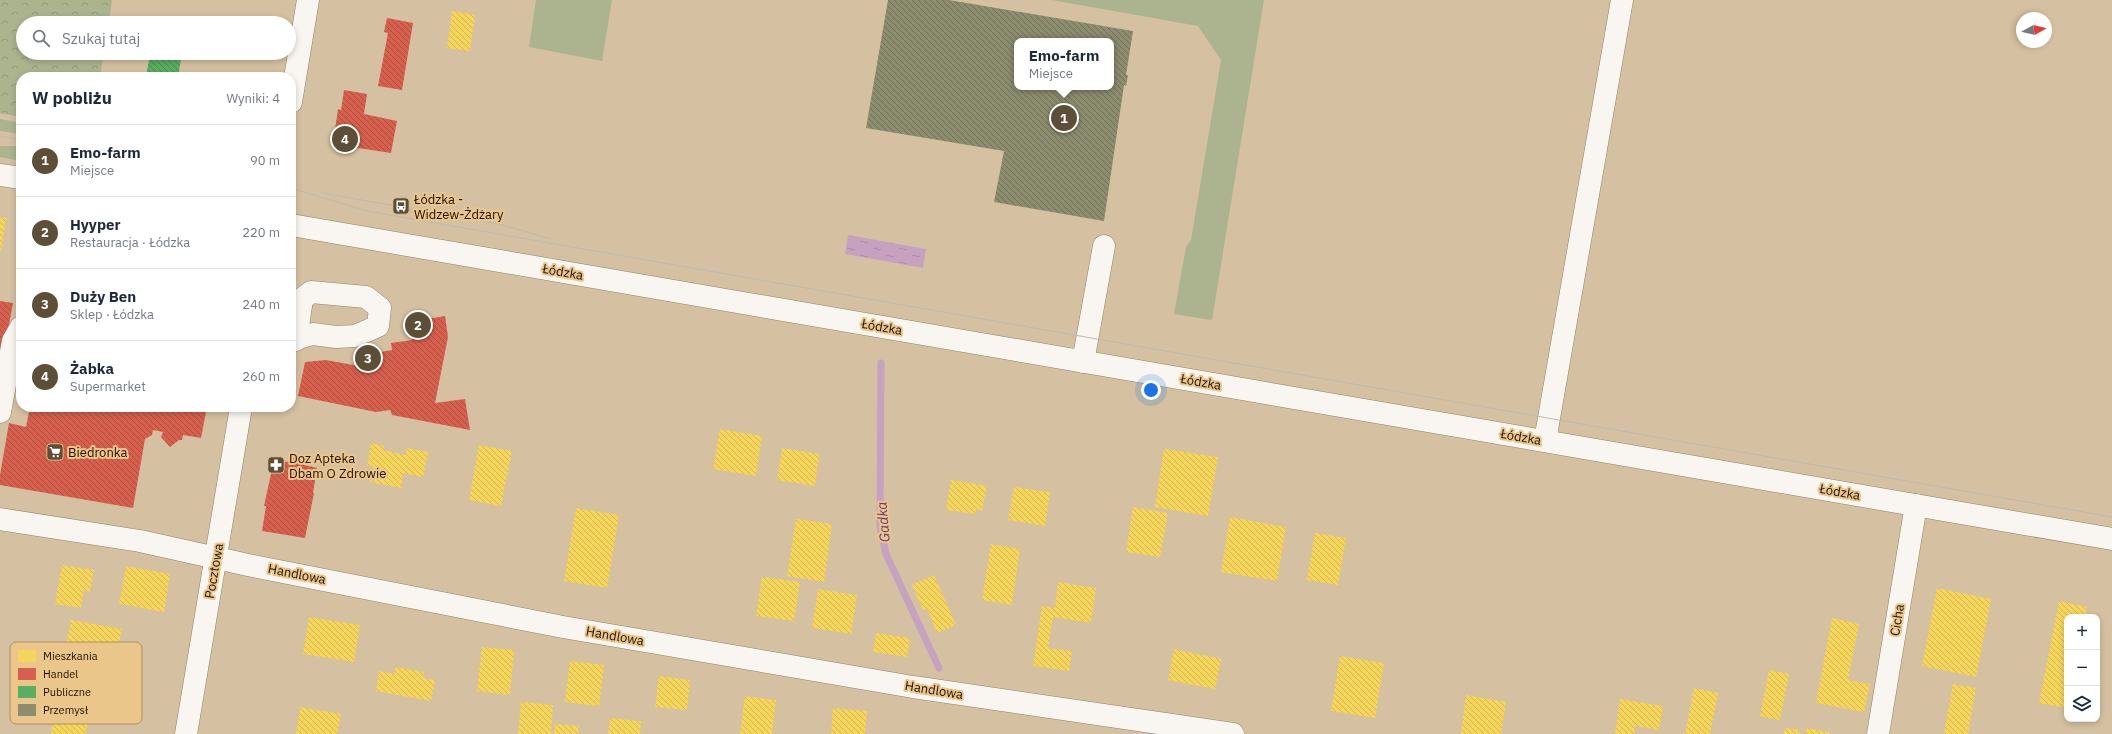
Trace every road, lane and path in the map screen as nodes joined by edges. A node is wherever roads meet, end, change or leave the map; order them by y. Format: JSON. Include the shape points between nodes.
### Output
{"nodes":[{"id":1,"x":308,"y":0,"type":"edge"},
{"id":2,"x":1622,"y":0,"type":"edge"},
{"id":3,"x":296,"y":72,"type":"edge"},
{"id":4,"x":0,"y":175,"type":"edge"},
{"id":5,"x":16,"y":177,"type":"edge"},
{"id":6,"x":296,"y":226,"type":"edge"},
{"id":7,"x":1104,"y":246,"type":"dead end"},
{"id":8,"x":16,"y":335,"type":"edge"},
{"id":9,"x":1083,"y":362,"type":"junction"},
{"id":10,"x":0,"y":412,"type":"edge"},
{"id":11,"x":240,"y":412,"type":"edge"},
{"id":12,"x":1545,"y":441,"type":"junction"},
{"id":13,"x":1916,"y":505,"type":"junction"},
{"id":14,"x":0,"y":519,"type":"edge"},
{"id":15,"x":2112,"y":539,"type":"edge"},
{"id":16,"x":216,"y":556,"type":"junction"},
{"id":17,"x":186,"y":734,"type":"edge"},
{"id":18,"x":1233,"y":734,"type":"edge"},
{"id":19,"x":1878,"y":734,"type":"edge"}],
"edges":[{"from":1,"to":3,"type":"street"},
{"from":2,"to":12,"type":"street"},
{"from":4,"to":5,"type":"street"},
{"from":6,"to":9,"type":"street","name":"Łódzka"},
{"from":7,"to":9,"type":"street"},
{"from":8,"to":10,"type":"street","via":[[12,341]]},
{"from":9,"to":12,"type":"street","name":"Łódzka"},
{"from":11,"to":16,"type":"street","name":"Pocztowa"},
{"from":12,"to":13,"type":"street","name":"Łódzka"},
{"from":13,"to":15,"type":"street","name":"Łódzka"},
{"from":13,"to":19,"type":"street","name":"Cicha"},
{"from":14,"to":16,"type":"street","name":"Handlowa"},
{"from":16,"to":17,"type":"street","name":"Pocztowa"},
{"from":16,"to":18,"type":"street","name":"Handlowa","via":[[248,565],[563,627],[913,687]]}]}
